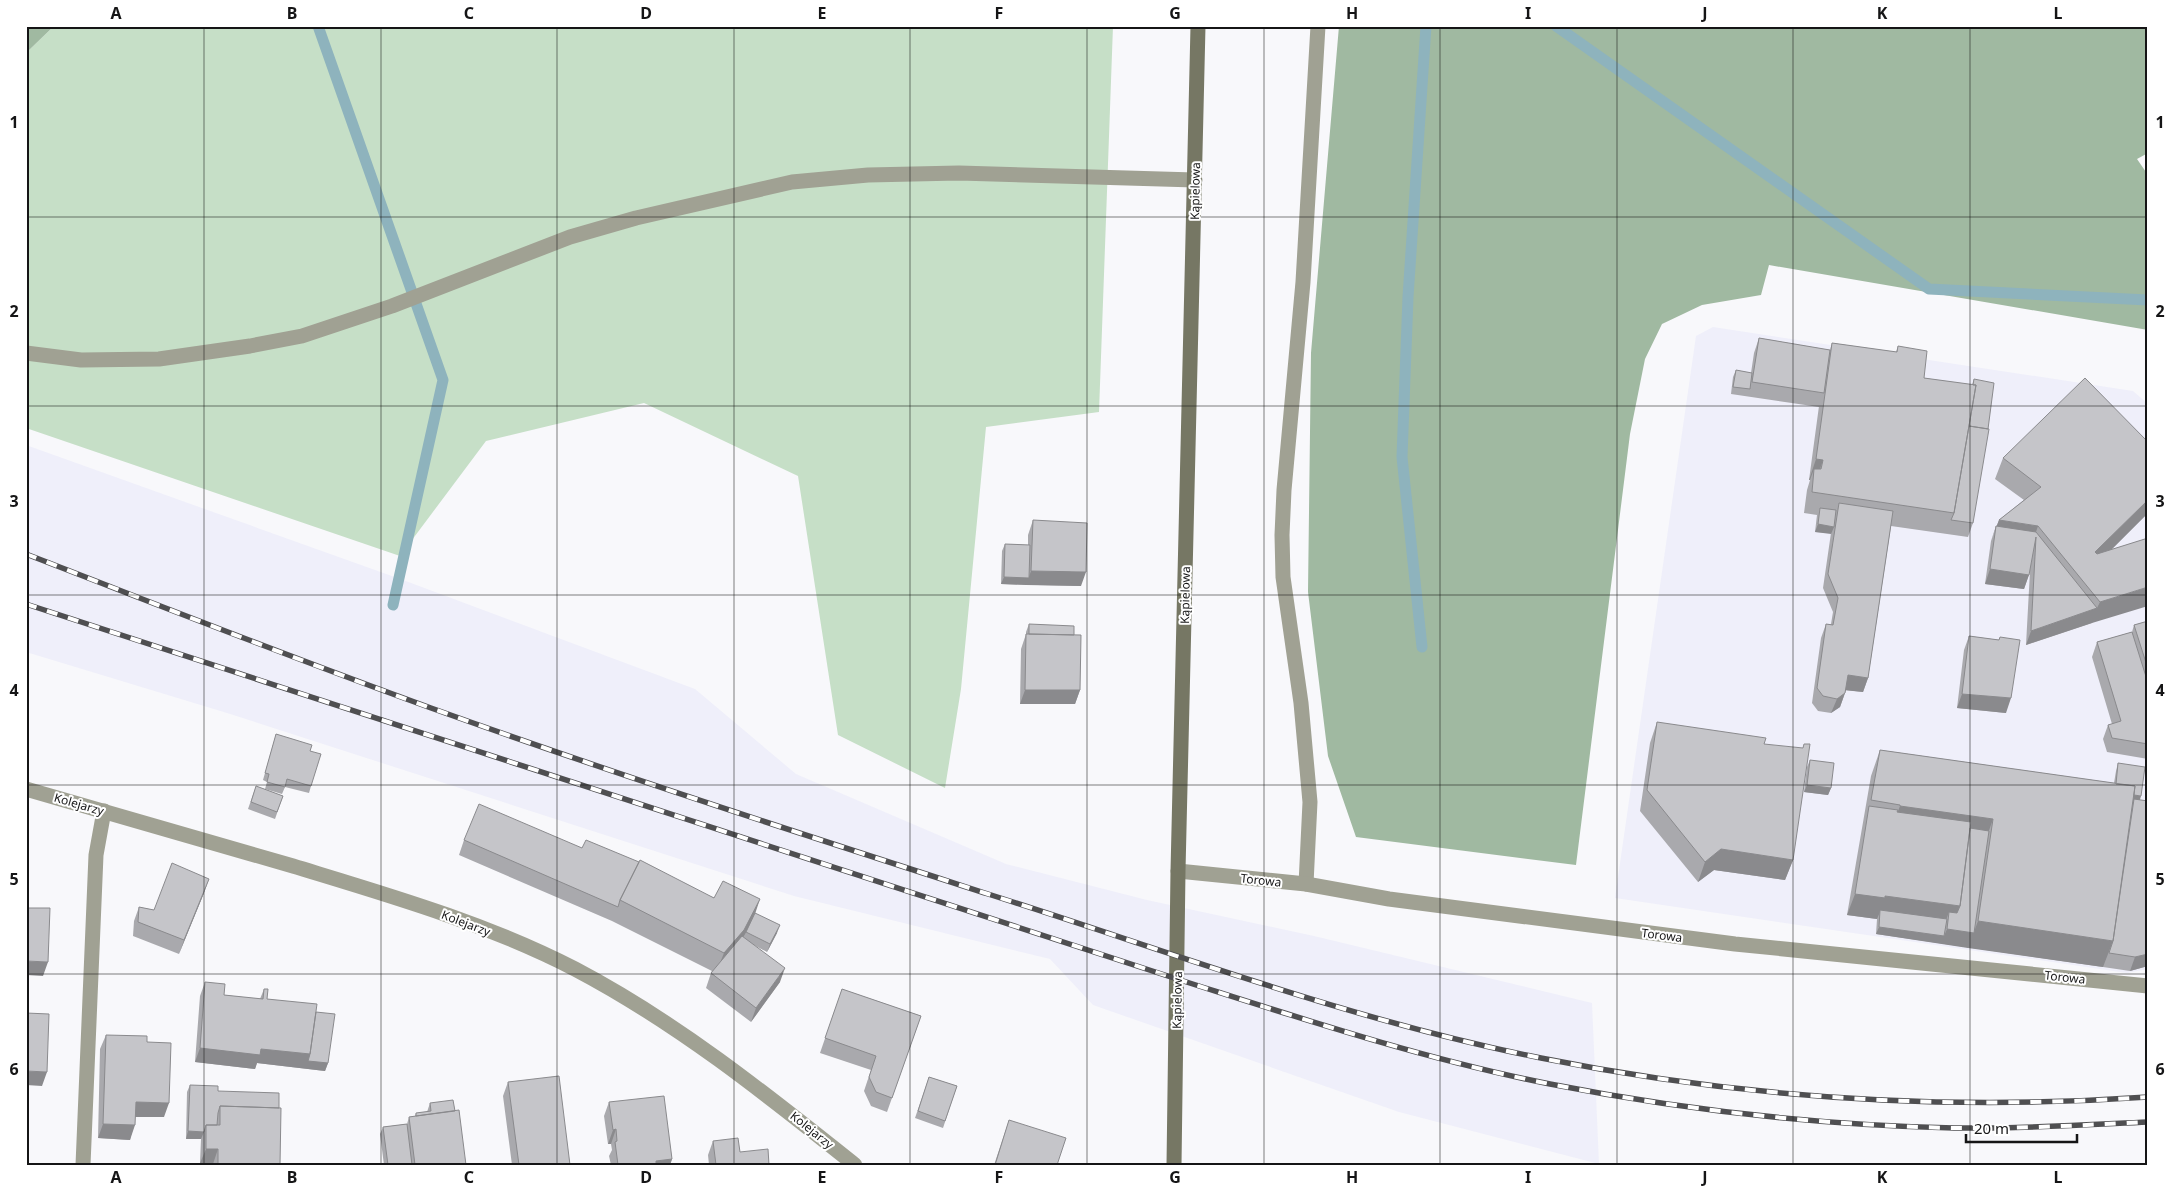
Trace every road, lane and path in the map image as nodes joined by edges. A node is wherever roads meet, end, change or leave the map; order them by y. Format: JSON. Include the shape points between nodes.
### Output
{"nodes":[{"id":1,"x":1198,"y":26,"type":"edge"},
{"id":2,"x":1318,"y":26,"type":"edge"},
{"id":3,"x":1195,"y":180,"type":"junction"},
{"id":4,"x":26,"y":353,"type":"edge"},
{"id":5,"x":26,"y":789,"type":"edge"},
{"id":6,"x":104,"y":811,"type":"junction"},
{"id":7,"x":1178,"y":871,"type":"junction"},
{"id":8,"x":1306,"y":884,"type":"junction"},
{"id":9,"x":2148,"y":986,"type":"edge"},
{"id":10,"x":83,"y":1165,"type":"edge"},
{"id":11,"x":855,"y":1165,"type":"edge"},
{"id":12,"x":1174,"y":1165,"type":"edge"}],
"edges":[{"from":1,"to":3,"type":"street","name":"Kąpielowa"},
{"from":2,"to":8,"type":"street","via":[[1303,282],[1282,535],[1283,577],[1301,703],[1310,802]]},
{"from":3,"to":4,"type":"street","via":[[959,173],[868,175],[792,182],[636,218],[570,237],[392,306],[302,336],[159,359],[81,360]]},
{"from":3,"to":7,"type":"street","name":"Kąpielowa"},
{"from":5,"to":6,"type":"street","name":"Kolejarzy"},
{"from":6,"to":10,"type":"street","via":[[96,855]]},
{"from":6,"to":11,"type":"street","name":"Kolejarzy","via":[[367,888],[454,917],[573,968],[630,1000],[703,1049],[770,1096]]},
{"from":7,"to":8,"type":"street","name":"Torowa"},
{"from":7,"to":12,"type":"street","name":"Kąpielowa"},
{"from":8,"to":9,"type":"street","name":"Torowa","via":[[1398,900],[1735,944]]}]}
